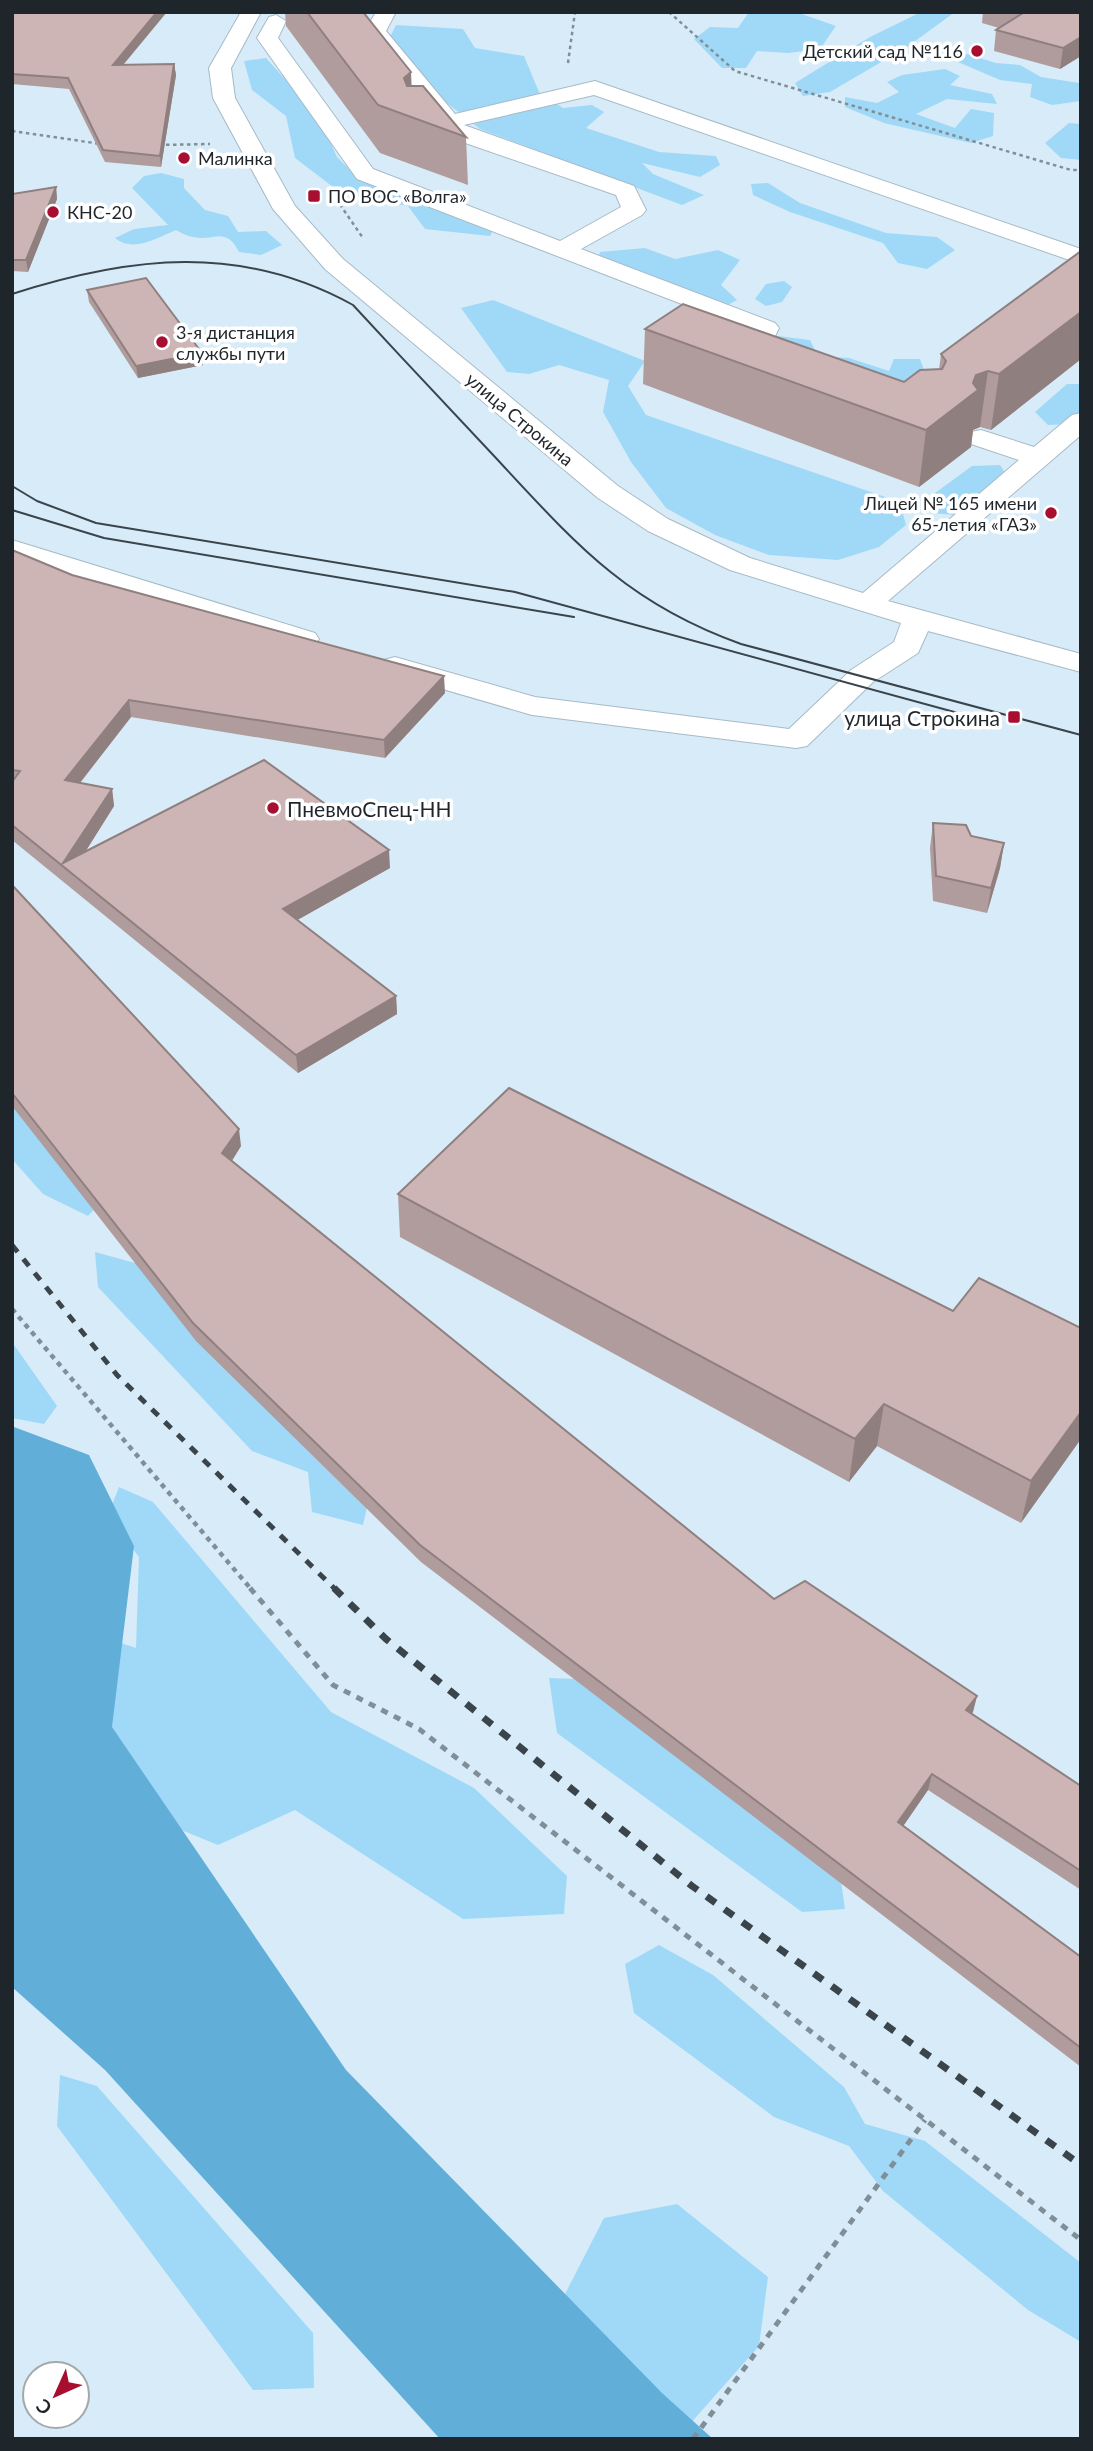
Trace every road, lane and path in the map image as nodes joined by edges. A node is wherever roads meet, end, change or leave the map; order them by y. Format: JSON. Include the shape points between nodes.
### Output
{"nodes":[{"id":1,"x":669,"y":12,"type":"edge"},
{"id":2,"x":249,"y":16,"type":"edge"},
{"id":3,"x":382,"y":18,"type":"edge"},
{"id":4,"x":276,"y":21,"type":"junction"},
{"id":5,"x":303,"y":22,"type":"dead end"},
{"id":6,"x":353,"y":25,"type":"edge"},
{"id":7,"x":451,"y":122,"type":"junction"},
{"id":8,"x":419,"y":127,"type":"edge"},
{"id":9,"x":12,"y":131,"type":"edge"},
{"id":10,"x":367,"y":135,"type":"edge"},
{"id":11,"x":340,"y":139,"type":"junction"},
{"id":12,"x":247,"y":143,"type":"junction"},
{"id":13,"x":104,"y":145,"type":"edge"},
{"id":14,"x":156,"y":145,"type":"edge"},
{"id":15,"x":1081,"y":170,"type":"edge"},
{"id":16,"x":325,"y":183,"type":"dead end"},
{"id":17,"x":370,"y":249,"type":"dead end"},
{"id":18,"x":562,"y":250,"type":"junction"},
{"id":19,"x":1081,"y":260,"type":"edge"},
{"id":20,"x":1059,"y":279,"type":"edge"},
{"id":21,"x":804,"y":376,"type":"edge"},
{"id":22,"x":1081,"y":421,"type":"edge"},
{"id":23,"x":981,"y":438,"type":"dead end"},
{"id":24,"x":1038,"y":458,"type":"junction"},
{"id":25,"x":12,"y":548,"type":"edge"},
{"id":26,"x":867,"y":604,"type":"junction"},
{"id":27,"x":917,"y":619,"type":"junction"},
{"id":28,"x":334,"y":648,"type":"edge"},
{"id":29,"x":374,"y":659,"type":"edge"},
{"id":30,"x":1081,"y":663,"type":"edge"},
{"id":31,"x":12,"y":1309,"type":"edge"},
{"id":32,"x":925,"y":2119,"type":"junction"},
{"id":33,"x":1081,"y":2240,"type":"edge"},
{"id":34,"x":692,"y":2439,"type":"edge"}],
"edges":[{"from":1,"to":15,"type":"path","via":[[735,71]]},
{"from":2,"to":4,"type":"street"},
{"from":2,"to":12,"type":"street","name":"улица Строкина","via":[[220,68],[224,98]]},
{"from":3,"to":6,"type":"street"},
{"from":3,"to":7,"type":"street","via":[[375,31]]},
{"from":4,"to":5,"type":"street"},
{"from":4,"to":11,"type":"street","via":[[267,38]]},
{"from":7,"to":8,"type":"street"},
{"from":7,"to":18,"type":"street","via":[[459,133],[626,191],[634,211]]},
{"from":7,"to":19,"type":"street","via":[[595,88]]},
{"from":9,"to":13,"type":"path"},
{"from":10,"to":11,"type":"street"},
{"from":11,"to":18,"type":"street","via":[[365,174]]},
{"from":12,"to":14,"type":"path"},
{"from":12,"to":26,"type":"street","name":"улица Строкина","via":[[285,209],[334,264],[608,492],[658,525],[740,564]]},
{"from":16,"to":17,"type":"path"},
{"from":18,"to":21,"type":"street","via":[[766,328],[753,358]]},
{"from":19,"to":20,"type":"street"},
{"from":22,"to":24,"type":"street"},
{"from":23,"to":24,"type":"street"},
{"from":24,"to":26,"type":"street"},
{"from":25,"to":28,"type":"street"},
{"from":26,"to":27,"type":"street","name":"улица Строкина"},
{"from":27,"to":29,"type":"street","via":[[906,646],[862,676],[796,739],[532,706]]},
{"from":27,"to":30,"type":"street","name":"улица Строкина"},
{"from":31,"to":32,"type":"path","via":[[332,1685],[419,1728]]},
{"from":32,"to":33,"type":"path"},
{"from":32,"to":34,"type":"path"}]}
